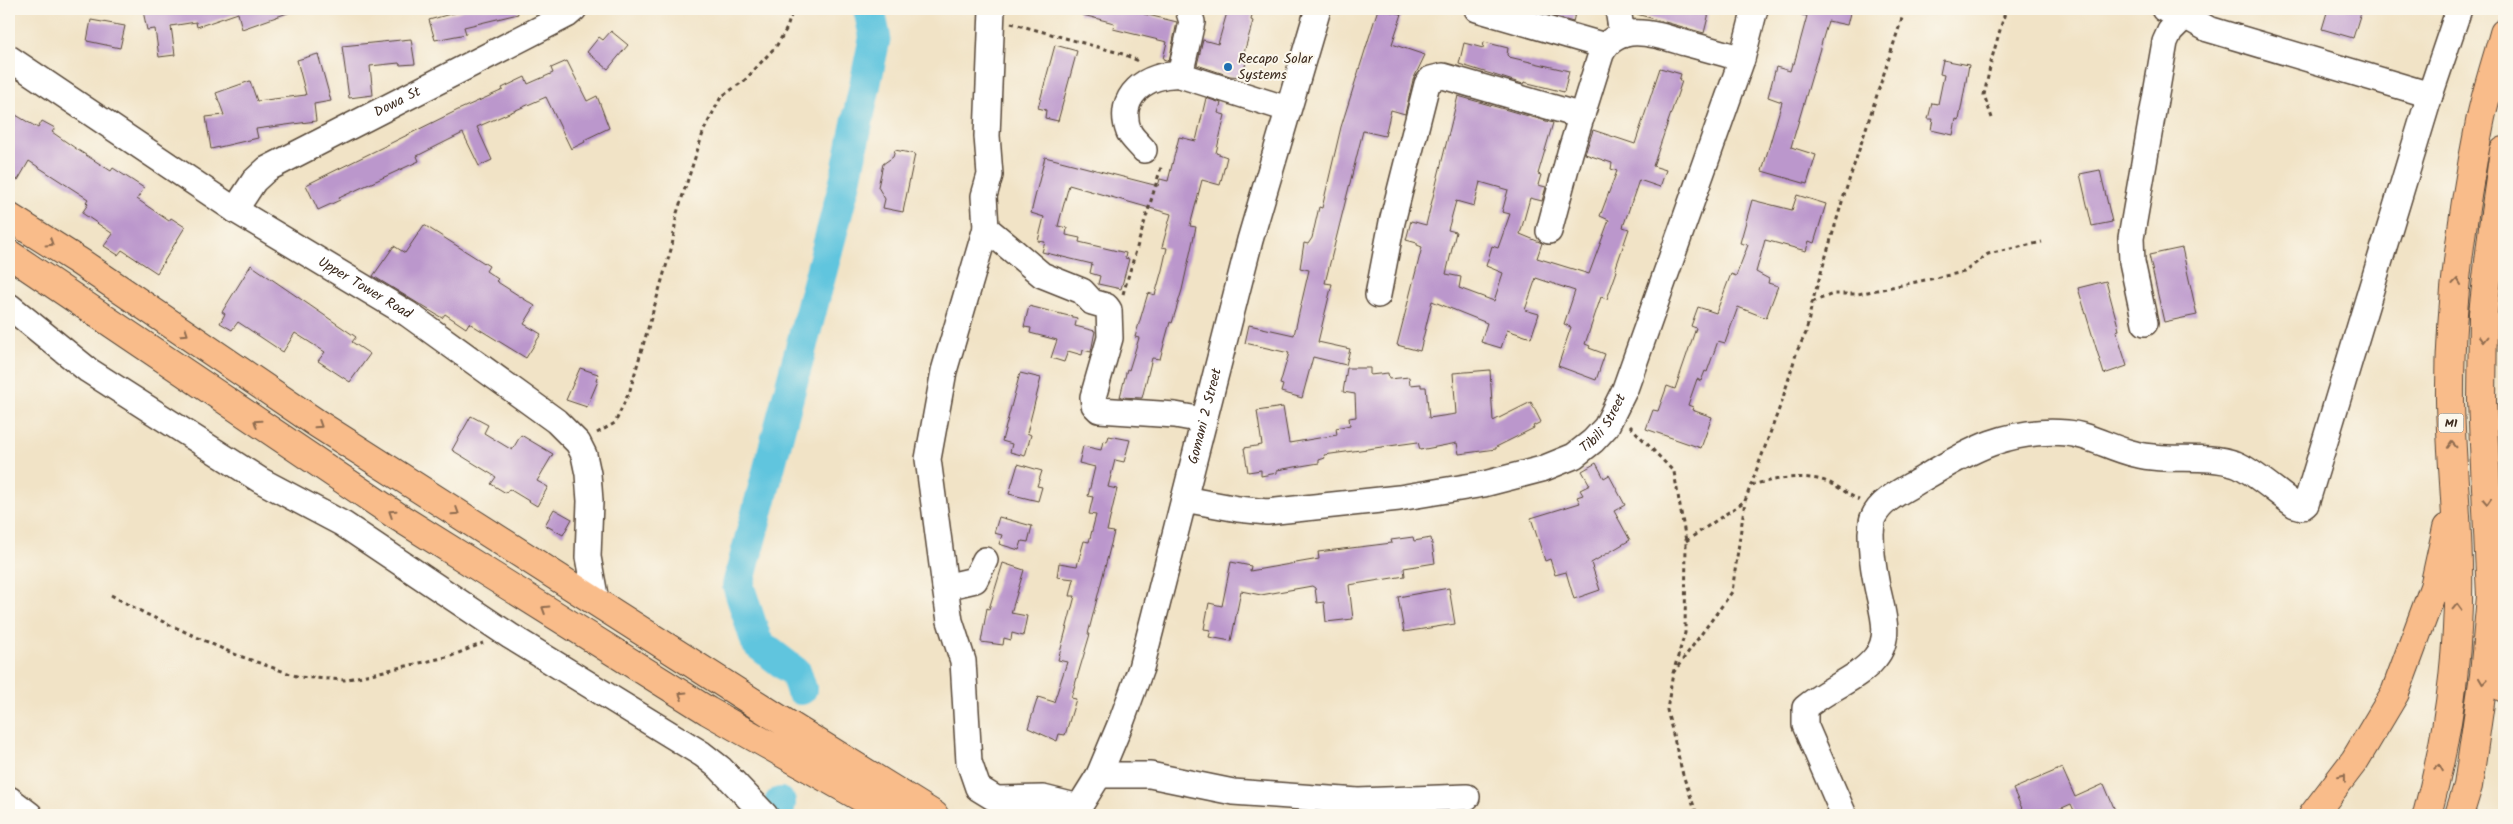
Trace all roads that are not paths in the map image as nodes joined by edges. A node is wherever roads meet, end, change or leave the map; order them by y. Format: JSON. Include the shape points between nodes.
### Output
{"nodes":[{"id":1,"x":574,"y":9,"type":"edge"},
{"id":2,"x":1188,"y":9,"type":"edge"},
{"id":3,"x":1318,"y":9,"type":"edge"},
{"id":4,"x":1477,"y":9,"type":"edge"},
{"id":5,"x":1618,"y":9,"type":"edge"},
{"id":6,"x":1755,"y":9,"type":"edge"},
{"id":7,"x":2459,"y":9,"type":"edge"},
{"id":8,"x":992,"y":13,"type":"edge"},
{"id":9,"x":2174,"y":13,"type":"edge"},
{"id":10,"x":2211,"y":19,"type":"edge"},
{"id":11,"x":2504,"y":34,"type":"edge"},
{"id":12,"x":1614,"y":40,"type":"junction"},
{"id":13,"x":9,"y":58,"type":"edge"},
{"id":14,"x":1742,"y":58,"type":"junction"},
{"id":15,"x":1174,"y":74,"type":"junction"},
{"id":16,"x":2430,"y":95,"type":"junction"},
{"id":17,"x":1287,"y":109,"type":"junction"},
{"id":18,"x":1582,"y":116,"type":"junction"},
{"id":19,"x":1144,"y":150,"type":"road end"},
{"id":20,"x":2504,"y":151,"type":"edge"},
{"id":21,"x":235,"y":210,"type":"junction"},
{"id":22,"x":9,"y":217,"type":"edge"},
{"id":23,"x":986,"y":228,"type":"junction"},
{"id":24,"x":1549,"y":231,"type":"dead end"},
{"id":25,"x":9,"y":254,"type":"edge"},
{"id":26,"x":1378,"y":295,"type":"dead end"},
{"id":27,"x":9,"y":306,"type":"edge"},
{"id":28,"x":2145,"y":323,"type":"dead end"},
{"id":29,"x":1203,"y":420,"type":"junction"},
{"id":30,"x":2455,"y":488,"type":"junction"},
{"id":31,"x":1184,"y":499,"type":"junction"},
{"id":32,"x":985,"y":560,"type":"dead end"},
{"id":33,"x":945,"y":587,"type":"junction"},
{"id":34,"x":2491,"y":596,"type":"junction"},
{"id":35,"x":596,"y":601,"type":"junction"},
{"id":36,"x":2504,"y":688,"type":"edge"},
{"id":37,"x":708,"y":711,"type":"junction"},
{"id":38,"x":1098,"y":775,"type":"junction"},
{"id":39,"x":1467,"y":797,"type":"dead end"},
{"id":40,"x":9,"y":799,"type":"edge"},
{"id":41,"x":1077,"y":811,"type":"edge"},
{"id":42,"x":30,"y":815,"type":"edge"},
{"id":43,"x":765,"y":815,"type":"edge"},
{"id":44,"x":861,"y":815,"type":"edge"},
{"id":45,"x":892,"y":815,"type":"edge"},
{"id":46,"x":934,"y":815,"type":"edge"},
{"id":47,"x":1844,"y":815,"type":"edge"},
{"id":48,"x":2313,"y":815,"type":"edge"},
{"id":49,"x":2427,"y":815,"type":"edge"},
{"id":50,"x":2459,"y":815,"type":"edge"}],
"edges":[{"from":1,"to":21,"type":"street","name":"Dowa St","via":[[267,169],[254,181]]},
{"from":2,"to":15,"type":"street","via":[[1192,22]]},
{"from":3,"to":17,"type":"street","name":"Gomani 2 Street"},
{"from":4,"to":12,"type":"street"},
{"from":5,"to":12,"type":"street"},
{"from":6,"to":14,"type":"street","name":"Tibili Street"},
{"from":7,"to":16,"type":"street"},
{"from":8,"to":23,"type":"street","via":[[987,136],[990,175],[984,196]]},
{"from":9,"to":10,"type":"street"},
{"from":9,"to":28,"type":"street","via":[[2165,42],[2131,238],[2132,262]]},
{"from":10,"to":16,"type":"street"},
{"from":30,"to":11,"type":"main road","number":"M1","one_way":true,"via":[[2450,400],[2454,310],[2463,221],[2481,120]]},
{"from":12,"to":14,"type":"street","via":[[1647,33]]},
{"from":12,"to":18,"type":"street"},
{"from":13,"to":21,"type":"street","name":"Upper Tower Road"},
{"from":14,"to":31,"type":"street","name":"Tibili Street","via":[[1625,389],[1616,411],[1594,441],[1574,456],[1542,469],[1484,484],[1399,498],[1267,512]]},
{"from":15,"to":17,"type":"street"},
{"from":15,"to":19,"type":"street","via":[[1147,80],[1132,93],[1125,114],[1129,134]]},
{"from":16,"to":47,"type":"street","via":[[2306,504],[2302,507],[2295,506],[2238,465],[2218,460],[2136,455],[2068,433],[2028,434],[1988,442],[1885,502],[1872,518],[1871,540],[1885,622],[1884,639],[1876,656],[1860,672],[1819,695],[1805,708],[1805,725]]},
{"from":17,"to":29,"type":"street","name":"Gomani 2 Street"},
{"from":18,"to":24,"type":"street"},
{"from":18,"to":26,"type":"street","via":[[1443,76],[1431,79],[1427,84],[1392,222]]},
{"from":20,"to":34,"type":"main road","number":"M1","one_way":true,"via":[[2483,313],[2482,401]]},
{"from":21,"to":35,"type":"street","name":"Upper Tower Road","via":[[408,314],[544,411],[578,443],[588,474],[588,557]]},
{"from":22,"to":35,"type":"main road","one_way":true,"via":[[318,424]]},
{"from":23,"to":29,"type":"street","via":[[1042,275],[1082,290],[1092,302],[1109,310],[1110,338],[1093,397],[1099,410]]},
{"from":23,"to":33,"type":"street","via":[[944,371],[928,459]]},
{"from":37,"to":25,"type":"main road","one_way":true,"via":[[397,516]]},
{"from":27,"to":43,"type":"street","via":[[88,370],[260,480],[343,524],[510,636],[702,754]]},
{"from":29,"to":31,"type":"street","name":"Gomani 2 Street"},
{"from":48,"to":30,"type":"main road","one_way":true,"via":[[2355,760],[2395,692],[2434,588]]},
{"from":49,"to":30,"type":"main road","number":"M1","one_way":true,"via":[[2437,777],[2455,671],[2458,565]]},
{"from":31,"to":38,"type":"street","name":"Gomani 2 Street","via":[[1141,668]]},
{"from":32,"to":33,"type":"street","via":[[975,580]]},
{"from":33,"to":41,"type":"street","via":[[950,621],[963,661],[969,762],[978,788],[996,799],[1043,798]]},
{"from":34,"to":36,"type":"main road"},
{"from":34,"to":50,"type":"main road","number":"M1","one_way":true,"via":[[2484,675],[2469,776]]},
{"from":35,"to":46,"type":"main road"},
{"from":37,"to":44,"type":"main road"},
{"from":37,"to":45,"type":"main road"},
{"from":38,"to":39,"type":"street","via":[[1150,775],[1233,792],[1358,800]]},
{"from":38,"to":41,"type":"street","name":"Gomani 2 Street"},
{"from":40,"to":42,"type":"street"}]}
